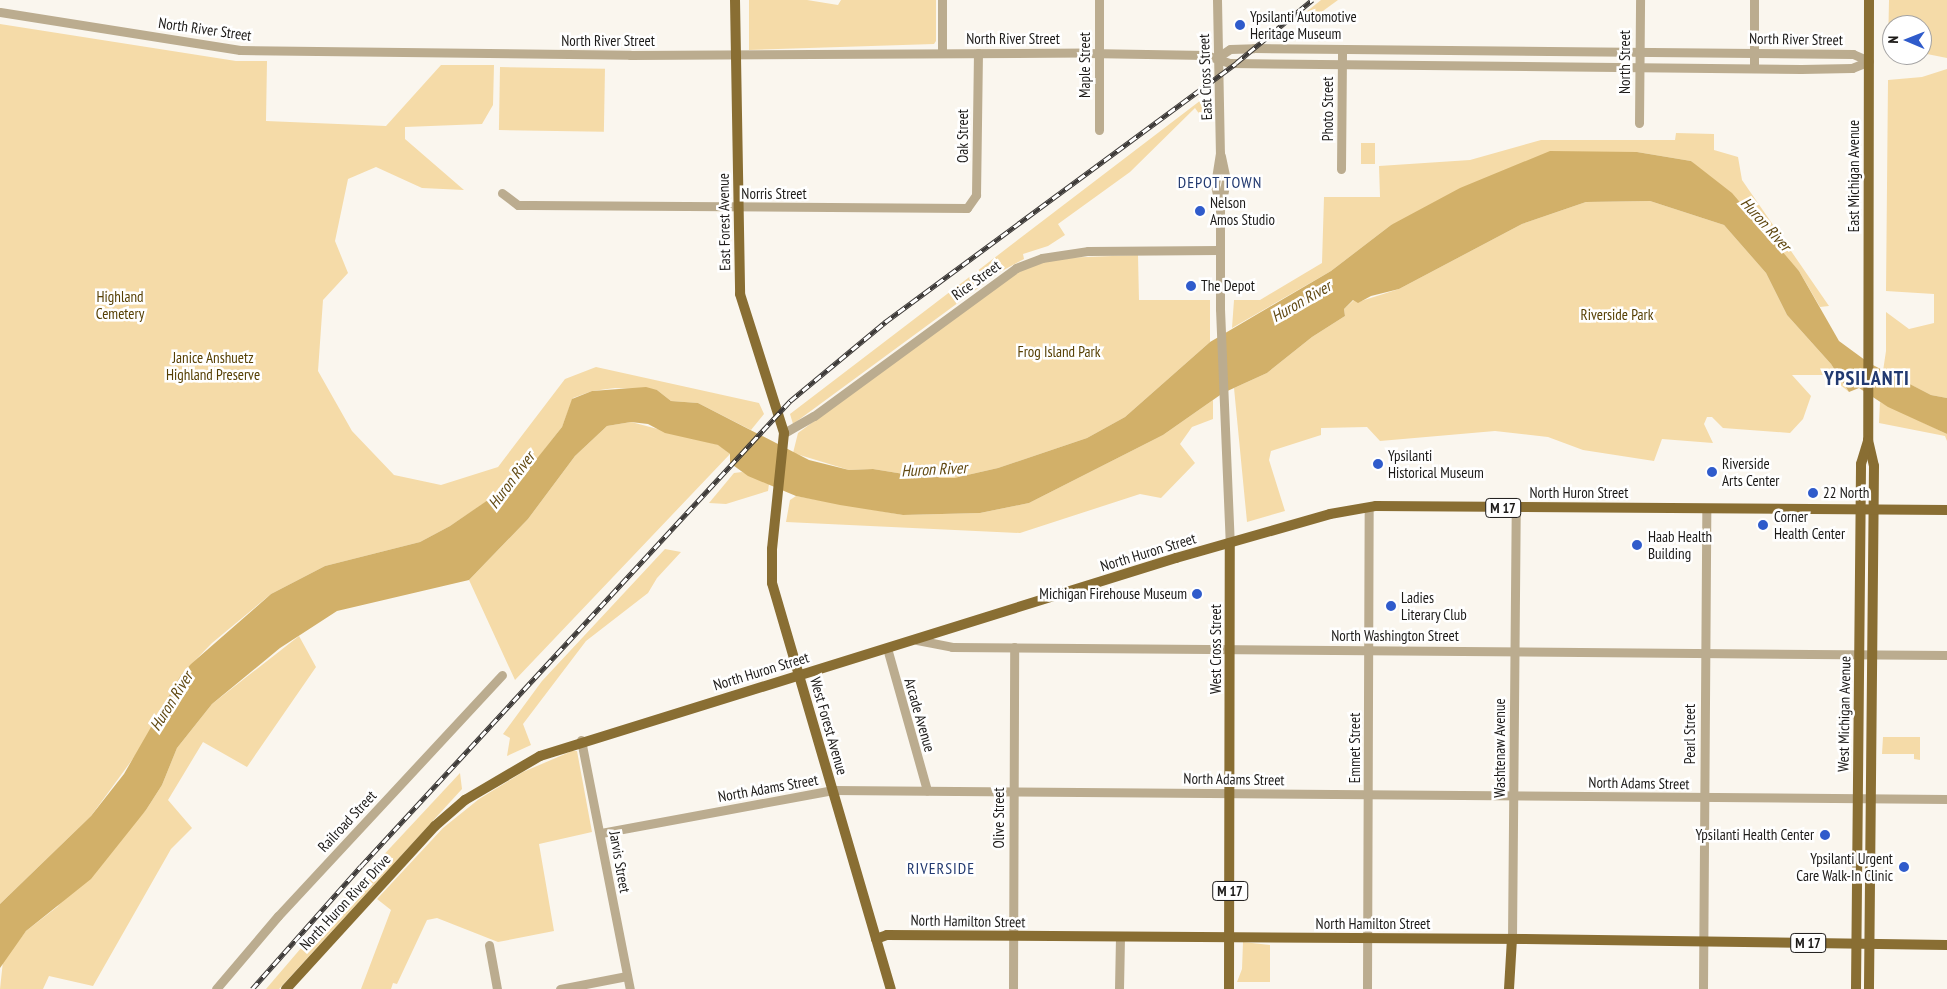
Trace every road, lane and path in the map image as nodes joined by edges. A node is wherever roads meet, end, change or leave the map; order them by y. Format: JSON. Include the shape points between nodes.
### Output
{"nodes":[{"id":1,"x":735,"y":0,"type":"edge"},
{"id":2,"x":942,"y":0,"type":"edge"},
{"id":3,"x":1099,"y":0,"type":"edge"},
{"id":4,"x":1217,"y":0,"type":"edge"},
{"id":5,"x":1640,"y":0,"type":"edge"},
{"id":6,"x":1754,"y":0,"type":"edge"},
{"id":7,"x":1869,"y":0,"type":"edge"},
{"id":8,"x":0,"y":12,"type":"edge"},
{"id":9,"x":1342,"y":49,"type":"junction"},
{"id":10,"x":1639,"y":52,"type":"junction"},
{"id":11,"x":1754,"y":52,"type":"junction"},
{"id":12,"x":942,"y":53,"type":"junction"},
{"id":13,"x":978,"y":53,"type":"junction"},
{"id":14,"x":1098,"y":53,"type":"junction"},
{"id":15,"x":737,"y":55,"type":"junction"},
{"id":16,"x":1218,"y":56,"type":"junction"},
{"id":17,"x":1869,"y":61,"type":"junction"},
{"id":18,"x":1342,"y":64,"type":"junction"},
{"id":19,"x":1639,"y":67,"type":"junction"},
{"id":20,"x":1754,"y":67,"type":"junction"},
{"id":21,"x":1639,"y":123,"type":"dead end"},
{"id":22,"x":1099,"y":130,"type":"dead end"},
{"id":23,"x":1341,"y":169,"type":"dead end"},
{"id":24,"x":502,"y":193,"type":"dead end"},
{"id":25,"x":738,"y":207,"type":"junction"},
{"id":26,"x":960,"y":209,"type":"joint"},
{"id":27,"x":1220,"y":250,"type":"junction"},
{"id":28,"x":1220,"y":309,"type":"joint"},
{"id":29,"x":1870,"y":353,"type":"joint"},
{"id":30,"x":784,"y":435,"type":"junction"},
{"id":31,"x":1868,"y":440,"type":"junction"},
{"id":32,"x":1369,"y":507,"type":"junction"},
{"id":33,"x":1516,"y":508,"type":"junction"},
{"id":34,"x":1706,"y":509,"type":"junction"},
{"id":35,"x":1861,"y":510,"type":"junction"},
{"id":36,"x":1873,"y":510,"type":"junction"},
{"id":37,"x":1947,"y":510,"type":"edge"},
{"id":38,"x":1230,"y":543,"type":"junction"},
{"id":39,"x":917,"y":640,"type":"junction"},
{"id":40,"x":1014,"y":647,"type":"junction"},
{"id":41,"x":887,"y":648,"type":"junction"},
{"id":42,"x":1231,"y":648,"type":"junction"},
{"id":43,"x":1369,"y":650,"type":"junction"},
{"id":44,"x":1515,"y":651,"type":"junction"},
{"id":45,"x":1704,"y":652,"type":"junction"},
{"id":46,"x":1859,"y":654,"type":"junction"},
{"id":47,"x":1872,"y":654,"type":"junction"},
{"id":48,"x":1947,"y":655,"type":"edge"},
{"id":49,"x":502,"y":675,"type":"dead end"},
{"id":50,"x":799,"y":676,"type":"junction"},
{"id":51,"x":581,"y":740,"type":"junction"},
{"id":52,"x":833,"y":790,"type":"junction"},
{"id":53,"x":927,"y":790,"type":"junction"},
{"id":54,"x":1013,"y":791,"type":"junction"},
{"id":55,"x":1230,"y":793,"type":"junction"},
{"id":56,"x":1369,"y":794,"type":"junction"},
{"id":57,"x":1515,"y":796,"type":"junction"},
{"id":58,"x":1704,"y":797,"type":"junction"},
{"id":59,"x":1858,"y":798,"type":"junction"},
{"id":60,"x":1871,"y":798,"type":"junction"},
{"id":61,"x":1947,"y":799,"type":"edge"},
{"id":62,"x":465,"y":800,"type":"joint"},
{"id":63,"x":601,"y":833,"type":"junction"},
{"id":64,"x":1013,"y":937,"type":"junction"},
{"id":65,"x":1120,"y":938,"type":"junction"},
{"id":66,"x":1229,"y":938,"type":"junction"},
{"id":67,"x":876,"y":939,"type":"junction"},
{"id":68,"x":1369,"y":939,"type":"junction"},
{"id":69,"x":1512,"y":939,"type":"junction"},
{"id":70,"x":1704,"y":942,"type":"junction"},
{"id":71,"x":1856,"y":944,"type":"junction"},
{"id":72,"x":1870,"y":944,"type":"junction"},
{"id":73,"x":488,"y":945,"type":"dead end"},
{"id":74,"x":1947,"y":945,"type":"edge"},
{"id":75,"x":627,"y":976,"type":"junction"},
{"id":76,"x":216,"y":989,"type":"edge"},
{"id":77,"x":286,"y":989,"type":"edge"},
{"id":78,"x":498,"y":989,"type":"edge"},
{"id":79,"x":560,"y":989,"type":"edge"},
{"id":80,"x":630,"y":989,"type":"edge"},
{"id":81,"x":891,"y":989,"type":"edge"},
{"id":82,"x":1013,"y":989,"type":"edge"},
{"id":83,"x":1119,"y":989,"type":"edge"},
{"id":84,"x":1230,"y":989,"type":"edge"},
{"id":85,"x":1367,"y":989,"type":"edge"},
{"id":86,"x":1510,"y":989,"type":"edge"},
{"id":87,"x":1703,"y":989,"type":"edge"},
{"id":88,"x":1856,"y":989,"type":"edge"},
{"id":89,"x":1869,"y":989,"type":"edge"}],
"edges":[{"from":1,"to":15,"type":"main road","name":"East Forest Avenue"},
{"from":2,"to":12,"type":"street"},
{"from":3,"to":14,"type":"street","name":"Maple Street"},
{"from":4,"to":16,"type":"street","name":"East Cross Street"},
{"from":5,"to":10,"type":"street","name":"North Street"},
{"from":6,"to":11,"type":"street"},
{"from":7,"to":17,"type":"main road","name":"East Michigan Avenue"},
{"from":8,"to":15,"type":"street","name":"North River Street","via":[[240,50]]},
{"from":9,"to":10,"type":"street","name":"North River Street"},
{"from":9,"to":16,"type":"street","name":"North River Street","via":[[1238,49]]},
{"from":9,"to":18,"type":"street","name":"Photo Street"},
{"from":10,"to":11,"type":"street","name":"North River Street"},
{"from":10,"to":19,"type":"street","name":"North Street"},
{"from":11,"to":17,"type":"street","name":"North River Street","via":[[1853,54]]},
{"from":11,"to":20,"type":"street"},
{"from":12,"to":13,"type":"street","name":"North River Street"},
{"from":12,"to":15,"type":"street","name":"North River Street"},
{"from":13,"to":14,"type":"street","name":"North River Street"},
{"from":13,"to":26,"type":"street","name":"Oak Street","via":[[976,195],[972,205]]},
{"from":14,"to":16,"type":"street","name":"North River Street"},
{"from":14,"to":22,"type":"street","name":"Maple Street"},
{"from":15,"to":25,"type":"main road","name":"East Forest Avenue"},
{"from":16,"to":18,"type":"street","name":"North River Street","via":[[1230,63]]},
{"from":16,"to":27,"type":"street","name":"East Cross Street","via":[[1220,153],[1226,180],[1220,209]]},
{"from":17,"to":20,"type":"street","name":"North River Street","via":[[1852,68]]},
{"from":17,"to":29,"type":"main road","name":"East Michigan Avenue"},
{"from":18,"to":19,"type":"street","name":"North River Street"},
{"from":18,"to":23,"type":"street","name":"Photo Street"},
{"from":19,"to":20,"type":"street","name":"North River Street"},
{"from":19,"to":21,"type":"street","name":"North Street"},
{"from":24,"to":25,"type":"street","name":"Norris Street","via":[[518,204],[531,206]]},
{"from":25,"to":26,"type":"street","name":"Norris Street"},
{"from":25,"to":30,"type":"main road","name":"East Forest Avenue","via":[[742,306]]},
{"from":27,"to":28,"type":"street","name":"East Cross Street"},
{"from":27,"to":30,"type":"street","name":"Rice Street","via":[[1088,250],[1042,258],[1016,268]]},
{"from":28,"to":38,"type":"street","name":"West Cross Street"},
{"from":29,"to":31,"type":"main road","name":"West Michigan Avenue"},
{"from":30,"to":50,"type":"main road","name":"West Forest Avenue","via":[[772,583]]},
{"from":31,"to":35,"type":"main road","name":"West Michigan Avenue","via":[[1861,464]]},
{"from":31,"to":36,"type":"main road","name":"West Michigan Avenue","via":[[1874,466]]},
{"from":32,"to":33,"type":"main road","name":"North Huron Street","number":"M 17"},
{"from":32,"to":38,"type":"main road","name":"North Huron Street","number":"M 17","via":[[1330,514]]},
{"from":32,"to":43,"type":"street","name":"Emmet Street"},
{"from":33,"to":34,"type":"main road","name":"North Huron Street","number":"M 17"},
{"from":33,"to":44,"type":"street","name":"Washtenaw Avenue"},
{"from":34,"to":35,"type":"main road","name":"North Huron Street","number":"M 17"},
{"from":34,"to":45,"type":"street","name":"Pearl Street"},
{"from":35,"to":36,"type":"main road","name":"North Huron Street","number":"M 17"},
{"from":35,"to":46,"type":"main road","name":"West Michigan Avenue"},
{"from":36,"to":37,"type":"main road","name":"North Huron Street"},
{"from":36,"to":47,"type":"main road","name":"West Michigan Avenue"},
{"from":38,"to":39,"type":"main road","name":"North Huron Street"},
{"from":38,"to":42,"type":"main road","name":"West Cross Street","number":"M 17"},
{"from":39,"to":40,"type":"street","name":"North Washington Street","via":[[952,647]]},
{"from":39,"to":41,"type":"main road","name":"North Huron Street"},
{"from":40,"to":42,"type":"street","name":"North Washington Street"},
{"from":40,"to":54,"type":"street","name":"Olive Street"},
{"from":41,"to":50,"type":"main road","name":"North Huron Street"},
{"from":41,"to":53,"type":"street","name":"Arcade Avenue"},
{"from":42,"to":43,"type":"street","name":"North Washington Street"},
{"from":42,"to":55,"type":"main road","name":"West Cross Street","number":"M 17"},
{"from":43,"to":44,"type":"street","name":"North Washington Street"},
{"from":43,"to":56,"type":"street","name":"Emmet Street"},
{"from":44,"to":45,"type":"street","name":"North Washington Street"},
{"from":44,"to":57,"type":"street","name":"Washtenaw Avenue"},
{"from":45,"to":46,"type":"street","name":"North Washington Street"},
{"from":45,"to":58,"type":"street","name":"Pearl Street"},
{"from":46,"to":47,"type":"street","name":"North Washington Street"},
{"from":46,"to":59,"type":"main road","name":"West Michigan Avenue"},
{"from":47,"to":48,"type":"street","name":"North Washington Street"},
{"from":47,"to":60,"type":"main road","name":"West Michigan Avenue"},
{"from":49,"to":76,"type":"street","name":"Railroad Street","via":[[278,916]]},
{"from":50,"to":51,"type":"main road","name":"North Huron Street"},
{"from":50,"to":52,"type":"main road","name":"West Forest Avenue"},
{"from":51,"to":62,"type":"main road","name":"North Huron Street","via":[[516,767]]},
{"from":51,"to":63,"type":"street","name":"Jarvis Street"},
{"from":52,"to":53,"type":"street","name":"North Adams Street"},
{"from":52,"to":63,"type":"street","name":"North Adams Street"},
{"from":52,"to":67,"type":"main road","name":"West Forest Avenue"},
{"from":53,"to":54,"type":"street","name":"North Adams Street"},
{"from":54,"to":55,"type":"street","name":"North Adams Street"},
{"from":54,"to":64,"type":"street","name":"Olive Street"},
{"from":55,"to":56,"type":"street","name":"North Adams Street"},
{"from":55,"to":66,"type":"main road","name":"West Cross Street","number":"M 17"},
{"from":56,"to":57,"type":"street","name":"North Adams Street"},
{"from":56,"to":68,"type":"street","name":"Emmet Street"},
{"from":57,"to":58,"type":"street","name":"North Adams Street"},
{"from":57,"to":69,"type":"street","name":"Washtenaw Avenue"},
{"from":58,"to":59,"type":"street","name":"North Adams Street"},
{"from":58,"to":70,"type":"street","name":"Pearl Street"},
{"from":59,"to":60,"type":"street","name":"North Adams Street"},
{"from":59,"to":71,"type":"main road","name":"West Michigan Avenue"},
{"from":60,"to":61,"type":"street","name":"North Adams Street"},
{"from":60,"to":72,"type":"main road","name":"West Michigan Avenue"},
{"from":62,"to":77,"type":"main road","name":"North Huron River Drive","via":[[426,835]]},
{"from":63,"to":75,"type":"street","name":"Jarvis Street"},
{"from":64,"to":65,"type":"main road","name":"North Hamilton Street"},
{"from":64,"to":67,"type":"main road","name":"North Hamilton Street","via":[[887,935]]},
{"from":64,"to":82,"type":"street","name":"Olive Street"},
{"from":65,"to":66,"type":"main road","name":"North Hamilton Street"},
{"from":65,"to":83,"type":"street"},
{"from":66,"to":68,"type":"main road","name":"North Hamilton Street"},
{"from":66,"to":84,"type":"main road","name":"West Cross Street","number":"M 17"},
{"from":67,"to":81,"type":"main road","name":"West Forest Avenue"},
{"from":68,"to":69,"type":"main road","name":"North Hamilton Street"},
{"from":68,"to":85,"type":"street","name":"Emmet Street"},
{"from":69,"to":70,"type":"main road","name":"North Hamilton Street","number":"M 17"},
{"from":69,"to":86,"type":"main road","name":"Washtenaw Avenue"},
{"from":70,"to":71,"type":"main road","name":"North Hamilton Street","number":"M 17"},
{"from":70,"to":87,"type":"street","name":"Pearl Street"},
{"from":71,"to":72,"type":"main road","name":"North Hamilton Street"},
{"from":71,"to":88,"type":"main road","name":"West Michigan Avenue"},
{"from":72,"to":74,"type":"main road","name":"North Hamilton Street"},
{"from":72,"to":89,"type":"main road","name":"West Michigan Avenue"},
{"from":73,"to":78,"type":"street"},
{"from":75,"to":79,"type":"street"},
{"from":75,"to":80,"type":"street","name":"Jarvis Street"}]}
